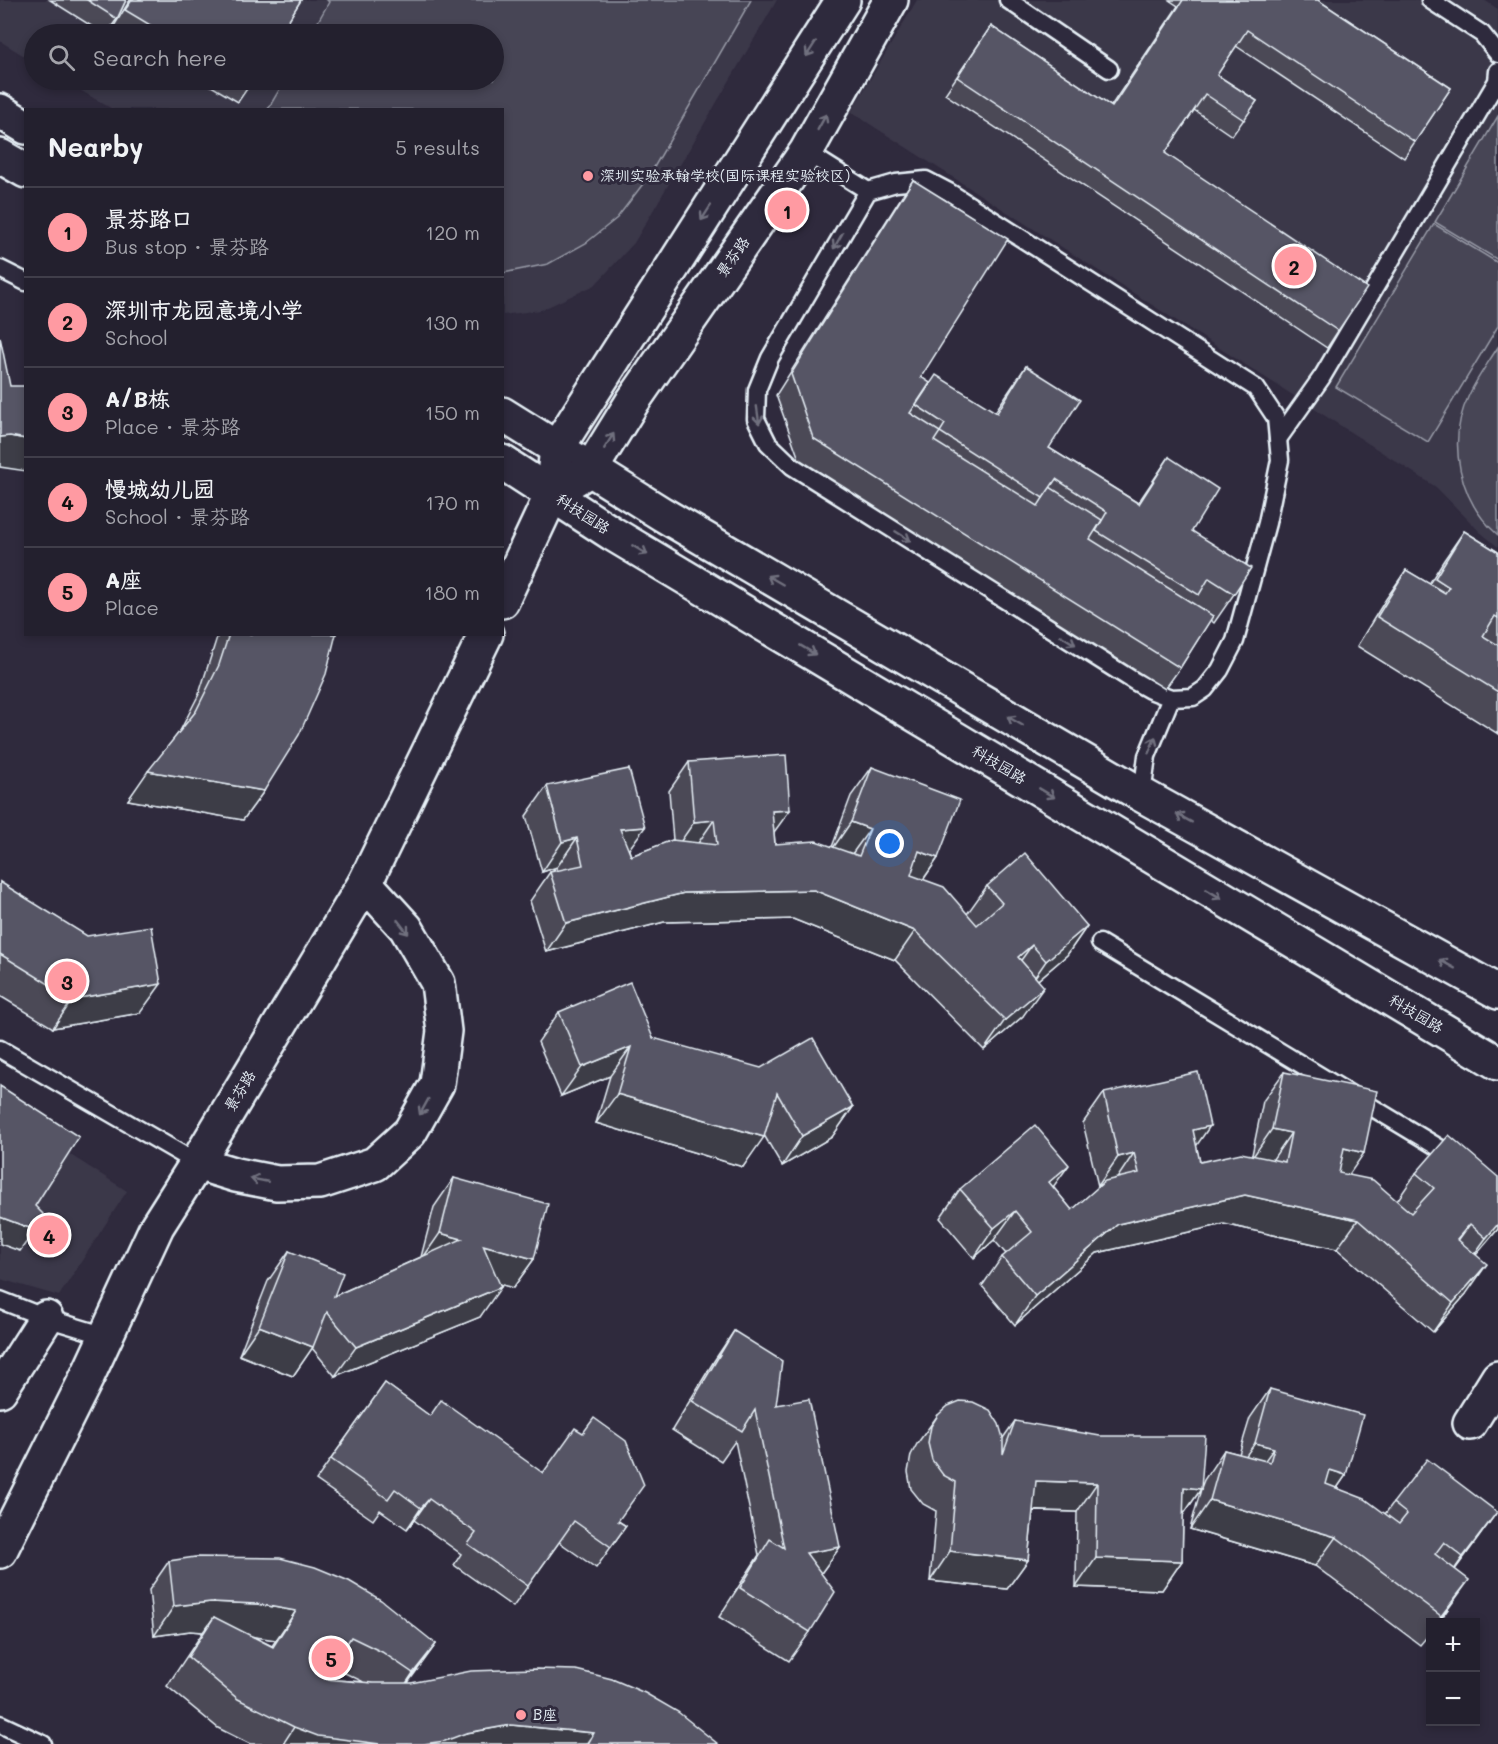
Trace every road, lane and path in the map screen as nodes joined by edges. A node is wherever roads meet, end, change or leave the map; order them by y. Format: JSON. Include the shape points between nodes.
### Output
{"nodes":[{"id":1,"x":843,"y":0,"type":"edge"},
{"id":2,"x":891,"y":0,"type":"edge"},
{"id":3,"x":1008,"y":0,"type":"edge"},
{"id":4,"x":1430,"y":0,"type":"edge"},
{"id":5,"x":1498,"y":54,"type":"edge"},
{"id":6,"x":1109,"y":69,"type":"dead end"},
{"id":7,"x":1498,"y":70,"type":"edge"},
{"id":8,"x":0,"y":111,"type":"edge"},
{"id":9,"x":24,"y":126,"type":"edge"},
{"id":10,"x":806,"y":152,"type":"junction"},
{"id":11,"x":0,"y":156,"type":"edge"},
{"id":12,"x":24,"y":170,"type":"edge"},
{"id":13,"x":868,"y":191,"type":"junction"},
{"id":14,"x":0,"y":269,"type":"edge"},
{"id":15,"x":24,"y":281,"type":"edge"},
{"id":16,"x":504,"y":415,"type":"edge"},
{"id":17,"x":1278,"y":439,"type":"junction"},
{"id":18,"x":557,"y":448,"type":"junction"},
{"id":19,"x":504,"y":463,"type":"edge"},
{"id":20,"x":591,"y":469,"type":"junction"},
{"id":21,"x":552,"y":494,"type":"junction"},
{"id":22,"x":504,"y":597,"type":"edge"},
{"id":23,"x":485,"y":636,"type":"edge"},
{"id":24,"x":1171,"y":698,"type":"junction"},
{"id":25,"x":1142,"y":795,"type":"junction"},
{"id":26,"x":364,"y":883,"type":"junction"},
{"id":27,"x":1100,"y":944,"type":"dead end"},
{"id":28,"x":1498,"y":992,"type":"edge"},
{"id":29,"x":0,"y":1049,"type":"edge"},
{"id":30,"x":1498,"y":1063,"type":"edge"},
{"id":31,"x":197,"y":1163,"type":"junction"},
{"id":32,"x":1468,"y":1166,"type":"edge"},
{"id":33,"x":0,"y":1300,"type":"edge"},
{"id":34,"x":46,"y":1318,"type":"junction"},
{"id":35,"x":106,"y":1336,"type":"junction"},
{"id":36,"x":1498,"y":1378,"type":"edge"},
{"id":37,"x":0,"y":1390,"type":"edge"},
{"id":38,"x":1470,"y":1423,"type":"dead end"},
{"id":39,"x":0,"y":1551,"type":"edge"},
{"id":40,"x":0,"y":1724,"type":"edge"},
{"id":41,"x":43,"y":1744,"type":"edge"}],
"edges":[{"from":1,"to":18,"type":"street","one_way":true},
{"from":10,"to":2,"type":"street","name":"景芬路","one_way":true},
{"from":3,"to":6,"type":"lane"},
{"from":4,"to":5,"type":"lane","via":[[1482,34]]},
{"from":7,"to":17,"type":"lane","via":[[1497,81],[1322,377]]},
{"from":8,"to":9,"type":"street"},
{"from":10,"to":13,"type":"lane"},
{"from":20,"to":10,"type":"street","name":"景芬路","one_way":true,"via":[[633,401]]},
{"from":11,"to":12,"type":"street"},
{"from":13,"to":17,"type":"lane","via":[[926,180],[949,192],[1256,388],[1276,418]]},
{"from":13,"to":24,"type":"lane","one_way":true,"via":[[770,358],[757,390],[756,419],[768,443],[792,466],[1134,681]]},
{"from":14,"to":15,"type":"lane"},
{"from":16,"to":18,"type":"street"},
{"from":17,"to":24,"type":"lane","via":[[1280,460],[1267,523],[1235,641],[1205,689],[1193,697]]},
{"from":18,"to":20,"type":"street"},
{"from":18,"to":21,"type":"street"},
{"from":19,"to":21,"type":"street","name":"科技园路"},
{"from":20,"to":21,"type":"street","name":"景芬路"},
{"from":25,"to":20,"type":"street","one_way":true},
{"from":21,"to":22,"type":"street"},
{"from":21,"to":30,"type":"street","name":"科技园路","one_way":true},
{"from":23,"to":26,"type":"street","name":"景芬路"},
{"from":25,"to":24,"type":"lane","one_way":true,"via":[[1147,756]]},
{"from":28,"to":25,"type":"street","one_way":true},
{"from":26,"to":31,"type":"street","name":"景芬路"},
{"from":26,"to":31,"type":"street","one_way":true,"via":[[406,928],[438,983],[444,1031],[437,1084],[410,1131],[375,1164],[320,1182],[277,1183]]},
{"from":27,"to":32,"type":"lane"},
{"from":29,"to":31,"type":"lane"},
{"from":31,"to":35,"type":"street","name":"景芬路","via":[[157,1226]]},
{"from":33,"to":34,"type":"lane"},
{"from":34,"to":35,"type":"lane"},
{"from":34,"to":37,"type":"street"},
{"from":35,"to":39,"type":"street","name":"景芬路"},
{"from":36,"to":38,"type":"street"},
{"from":40,"to":41,"type":"lane"}]}
